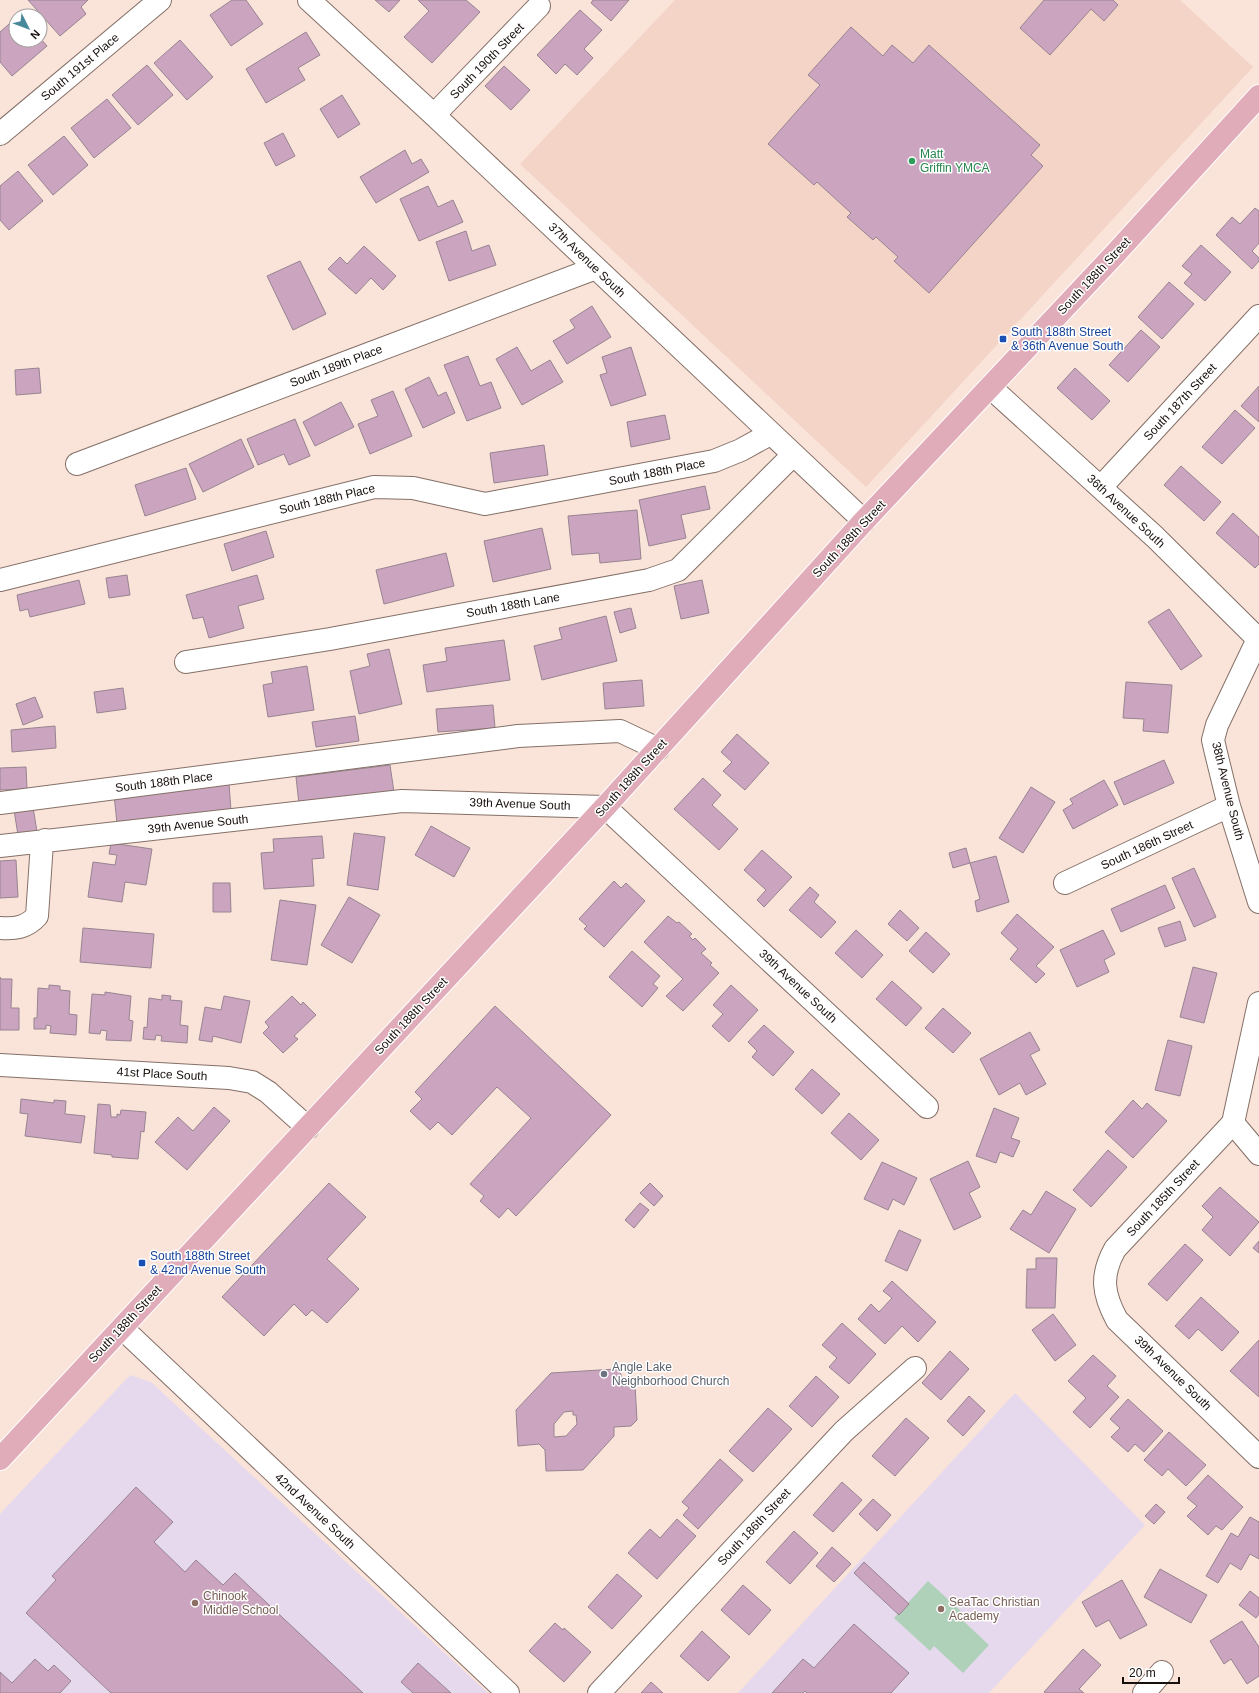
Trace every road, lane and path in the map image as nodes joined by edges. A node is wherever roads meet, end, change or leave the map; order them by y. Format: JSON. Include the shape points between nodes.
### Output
{"nodes":[{"id":1,"x":160,"y":0,"type":"edge"},
{"id":2,"x":317,"y":3,"type":"edge"},
{"id":3,"x":539,"y":6,"type":"dead end"},
{"id":4,"x":1259,"y":96,"type":"edge"},
{"id":5,"x":434,"y":115,"type":"junction"},
{"id":6,"x":0,"y":134,"type":"edge"},
{"id":7,"x":596,"y":268,"type":"junction"},
{"id":8,"x":1259,"y":316,"type":"edge"},
{"id":9,"x":990,"y":387,"type":"junction"},
{"id":10,"x":770,"y":434,"type":"junction"},
{"id":11,"x":793,"y":455,"type":"junction"},
{"id":12,"x":77,"y":464,"type":"dead end"},
{"id":13,"x":1101,"y":487,"type":"junction"},
{"id":14,"x":864,"y":521,"type":"junction"},
{"id":15,"x":0,"y":580,"type":"edge"},
{"id":16,"x":1258,"y":639,"type":"edge"},
{"id":17,"x":186,"y":662,"type":"dead end"},
{"id":18,"x":658,"y":748,"type":"junction"},
{"id":19,"x":0,"y":803,"type":"edge"},
{"id":20,"x":605,"y":806,"type":"junction"},
{"id":21,"x":1229,"y":806,"type":"junction"},
{"id":22,"x":45,"y":840,"type":"junction"},
{"id":23,"x":0,"y":846,"type":"edge"},
{"id":24,"x":1065,"y":883,"type":"dead end"},
{"id":25,"x":1259,"y":902,"type":"edge"},
{"id":26,"x":0,"y":928,"type":"edge"},
{"id":27,"x":1259,"y":1003,"type":"edge"},
{"id":28,"x":0,"y":1065,"type":"edge"},
{"id":29,"x":927,"y":1107,"type":"dead end"},
{"id":30,"x":1233,"y":1122,"type":"junction"},
{"id":31,"x":308,"y":1128,"type":"junction"},
{"id":32,"x":1259,"y":1154,"type":"edge"},
{"id":33,"x":1104,"y":1279,"type":"joint"},
{"id":34,"x":122,"y":1328,"type":"junction"},
{"id":35,"x":915,"y":1368,"type":"dead end"},
{"id":36,"x":1259,"y":1457,"type":"edge"},
{"id":37,"x":0,"y":1459,"type":"edge"},
{"id":38,"x":1162,"y":1672,"type":"dead end"},
{"id":39,"x":508,"y":1693,"type":"edge"},
{"id":40,"x":598,"y":1693,"type":"edge"},
{"id":41,"x":1144,"y":1693,"type":"edge"}],
"edges":[{"from":1,"to":6,"type":"street","name":"South 191st Place"},
{"from":2,"to":5,"type":"street","name":"37th Avenue South"},
{"from":3,"to":5,"type":"street","name":"South 190th Street"},
{"from":4,"to":9,"type":"main road","name":"South 188th Street"},
{"from":5,"to":7,"type":"street","name":"37th Avenue South"},
{"from":7,"to":10,"type":"street","name":"37th Avenue South"},
{"from":7,"to":12,"type":"street","name":"South 189th Place"},
{"from":8,"to":13,"type":"street","name":"South 187th Street"},
{"from":9,"to":13,"type":"street","name":"36th Avenue South"},
{"from":9,"to":14,"type":"main road","name":"South 188th Street"},
{"from":10,"to":11,"type":"street","name":"37th Avenue South"},
{"from":10,"to":15,"type":"street","name":"South 188th Place","via":[[714,461],[485,504],[413,488],[374,487]]},
{"from":11,"to":14,"type":"street","name":"37th Avenue South"},
{"from":11,"to":17,"type":"street","name":"South 188th Lane","via":[[678,570],[641,582],[330,639]]},
{"from":13,"to":16,"type":"street","name":"36th Avenue South"},
{"from":14,"to":18,"type":"main road","name":"South 188th Street"},
{"from":16,"to":21,"type":"street","name":"38th Avenue South","via":[[1217,725],[1213,740]]},
{"from":18,"to":19,"type":"street","name":"South 188th Place","via":[[620,731],[518,736]]},
{"from":18,"to":20,"type":"main road","name":"South 188th Street"},
{"from":20,"to":22,"type":"street","name":"39th Avenue South","via":[[402,801]]},
{"from":20,"to":29,"type":"street","name":"39th Avenue South"},
{"from":20,"to":31,"type":"main road","name":"South 188th Street"},
{"from":21,"to":24,"type":"street","name":"South 186th Street"},
{"from":21,"to":25,"type":"street","name":"38th Avenue South"},
{"from":22,"to":23,"type":"street","name":"39th Avenue South"},
{"from":22,"to":26,"type":"street","via":[[42,843],[37,916],[15,929]]},
{"from":27,"to":30,"type":"street"},
{"from":28,"to":31,"type":"street","name":"41st Place South","via":[[229,1078],[252,1082],[268,1092]]},
{"from":30,"to":32,"type":"street"},
{"from":30,"to":33,"type":"street","name":"South 185th Street","via":[[1115,1249],[1106,1264]]},
{"from":31,"to":34,"type":"main road","name":"South 188th Street"},
{"from":33,"to":36,"type":"street","name":"39th Avenue South","via":[[1107,1302],[1117,1320]]},
{"from":34,"to":37,"type":"main road","name":"South 188th Street"},
{"from":34,"to":39,"type":"street","name":"42nd Avenue South"},
{"from":35,"to":40,"type":"street","name":"South 186th Street","via":[[844,1431]]},
{"from":38,"to":41,"type":"street"}]}
